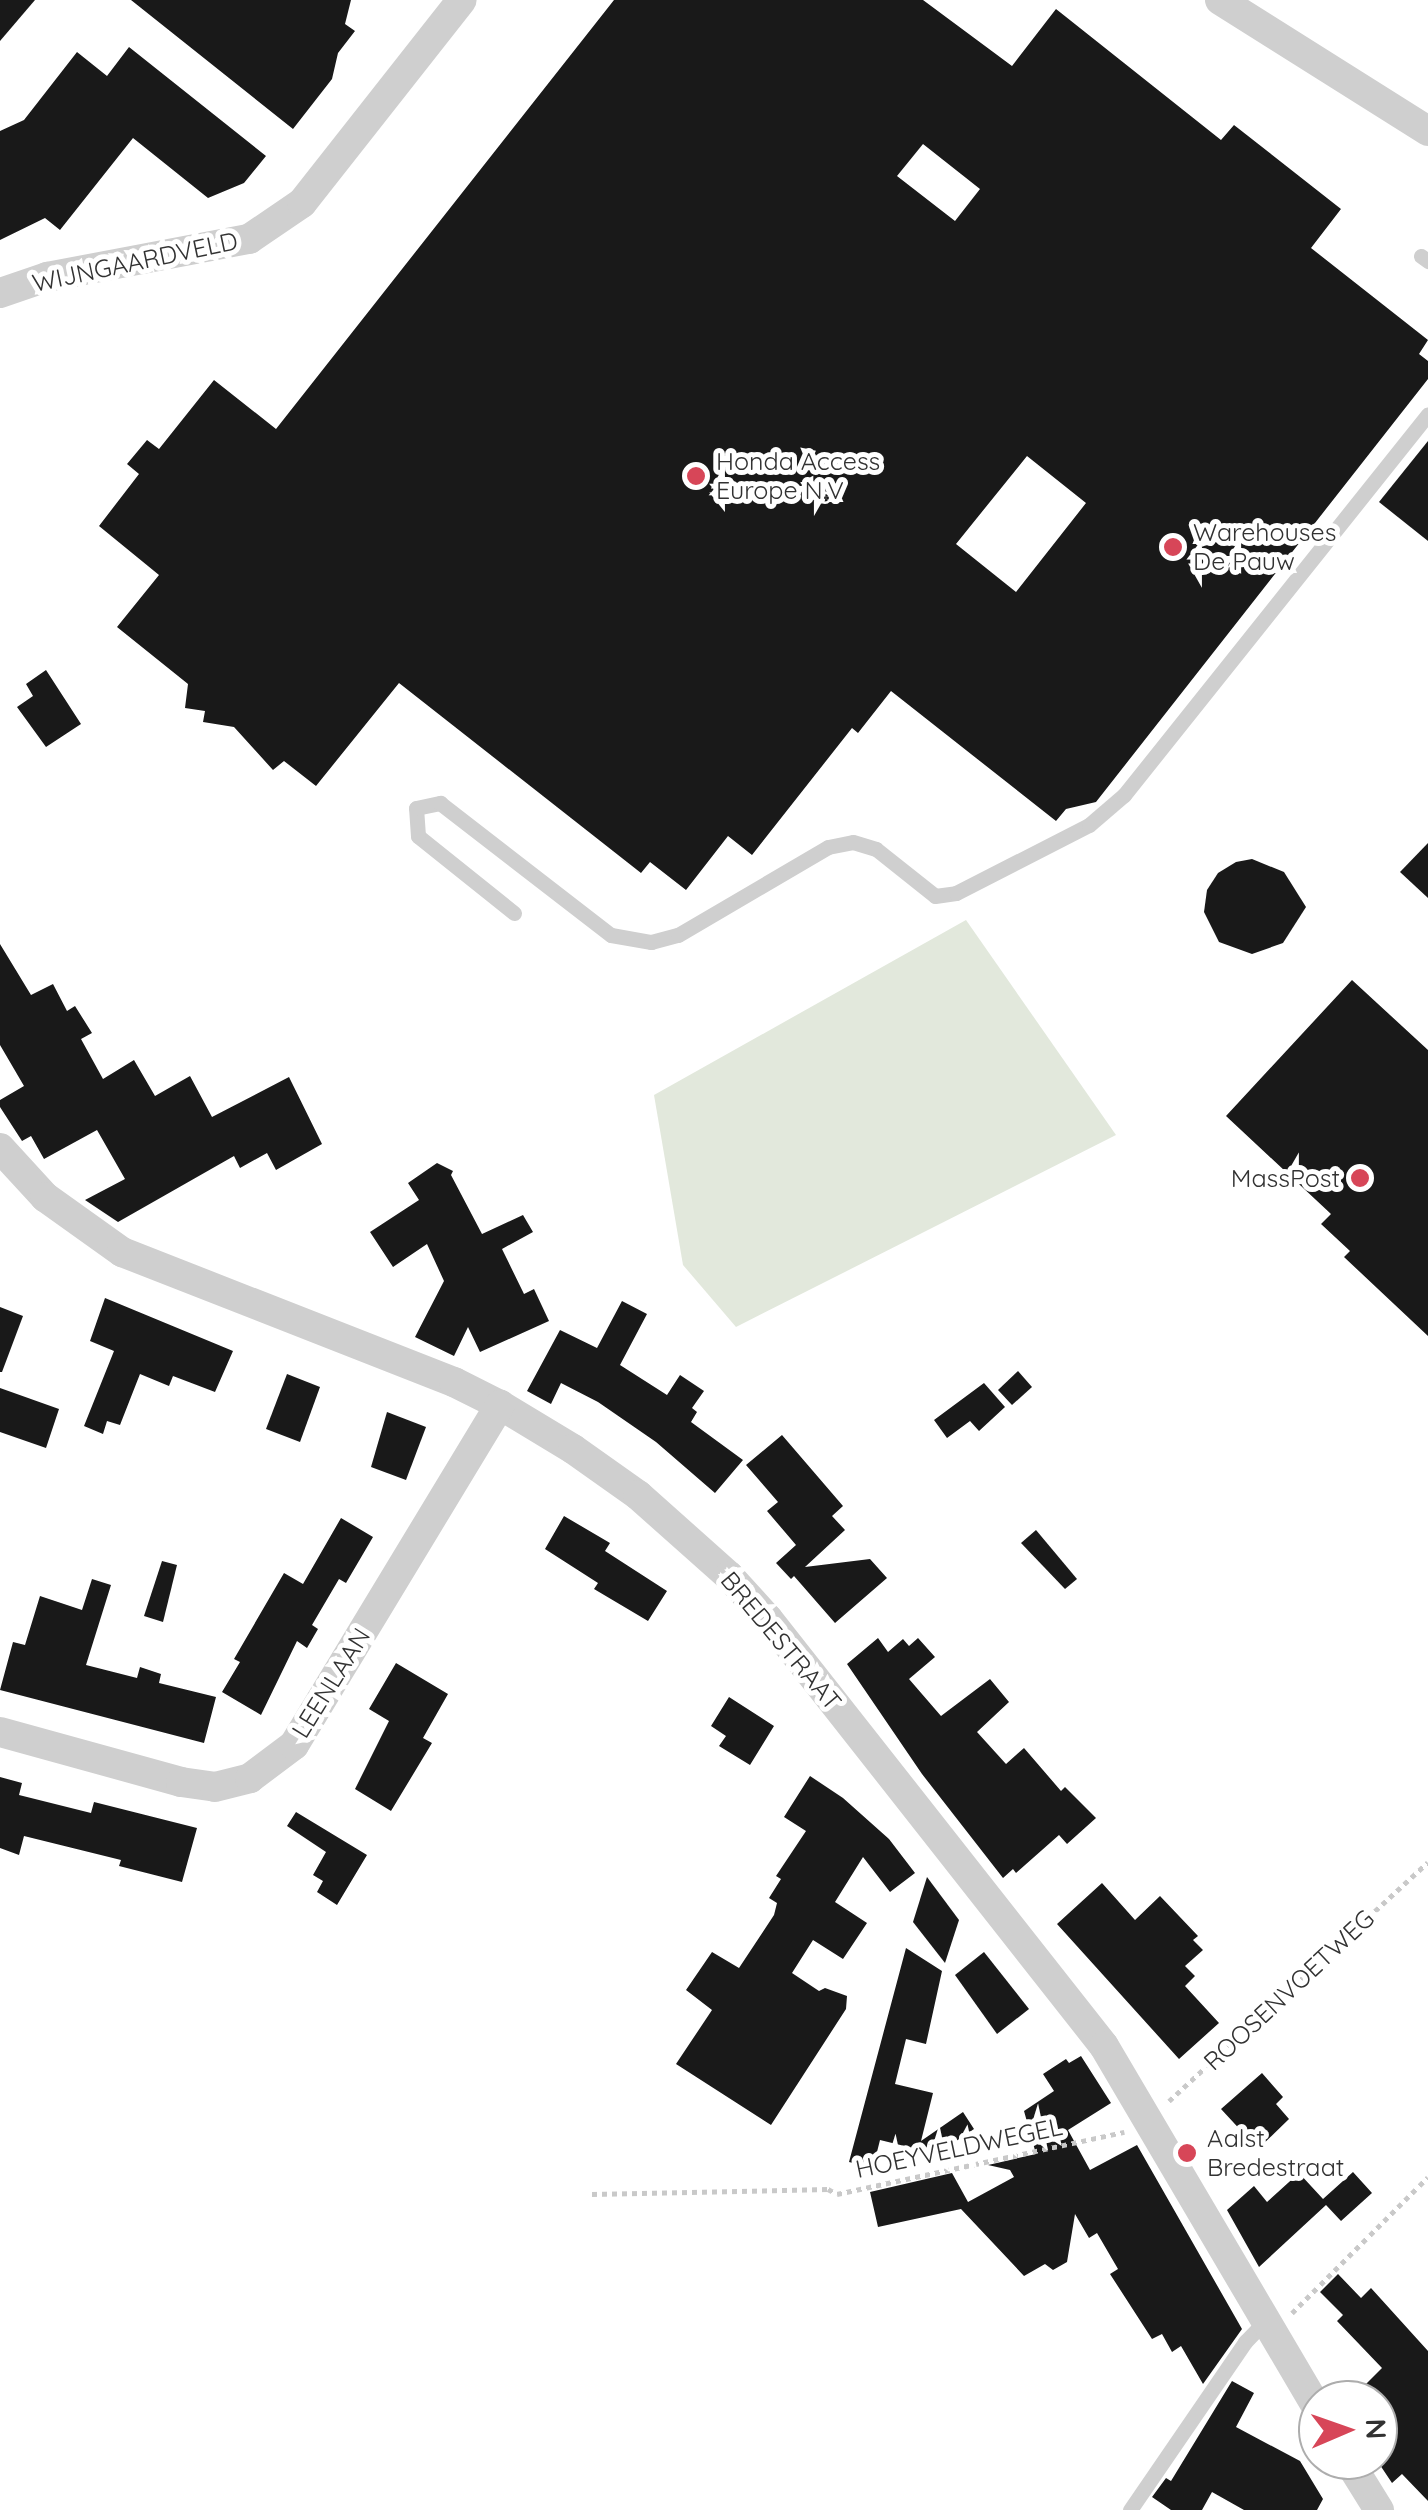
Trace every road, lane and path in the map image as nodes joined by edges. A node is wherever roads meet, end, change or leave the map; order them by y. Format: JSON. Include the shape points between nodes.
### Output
{"nodes":[{"id":1,"x":462,"y":0,"type":"edge"},
{"id":2,"x":1220,"y":0,"type":"edge"},
{"id":3,"x":1428,"y":131,"type":"edge"},
{"id":4,"x":0,"y":294,"type":"edge"},
{"id":5,"x":1428,"y":414,"type":"edge"},
{"id":6,"x":514,"y":913,"type":"dead end"},
{"id":7,"x":0,"y":1149,"type":"edge"},
{"id":8,"x":500,"y":1405,"type":"junction"},
{"id":9,"x":0,"y":1732,"type":"edge"},
{"id":10,"x":1428,"y":1862,"type":"edge"},
{"id":11,"x":1149,"y":2117,"type":"junction"},
{"id":12,"x":1428,"y":2177,"type":"edge"},
{"id":13,"x":592,"y":2194,"type":"dead end"},
{"id":14,"x":1269,"y":2327,"type":"junction"},
{"id":15,"x":1300,"y":2380,"type":"edge"},
{"id":16,"x":1360,"y":2480,"type":"edge"},
{"id":17,"x":1130,"y":2510,"type":"edge"},
{"id":18,"x":1378,"y":2510,"type":"edge"}],
"edges":[{"from":1,"to":4,"type":"street","name":"WIJNGAARDVELD","via":[[302,203],[249,239],[47,277]]},
{"from":2,"to":3,"type":"street"},
{"from":5,"to":6,"type":"lane","via":[[1124,795],[1089,825],[956,893],[935,896],[876,849],[853,842],[828,847],[678,935],[651,942],[611,935],[440,803],[416,808],[418,836]]},
{"from":7,"to":8,"type":"street","name":"BREDESTRAAT","via":[[45,1197],[122,1252]]},
{"from":8,"to":9,"type":"street","name":"LEENLAAN","via":[[294,1745],[250,1778],[215,1786],[182,1782]]},
{"from":8,"to":11,"type":"street","name":"BREDESTRAAT","via":[[638,1495],[768,1618],[1093,2032]]},
{"from":10,"to":11,"type":"path","name":"ROOSENVOETWEG"},
{"from":11,"to":13,"type":"path","name":"HOEYVELDWEGEL","via":[[1134,2130],[837,2194]]},
{"from":11,"to":14,"type":"street","name":"BREDESTRAAT"},
{"from":12,"to":14,"type":"path"},
{"from":14,"to":15,"type":"street","name":"BREDESTRAAT"},
{"from":14,"to":17,"type":"lane","via":[[1245,2342]]},
{"from":16,"to":18,"type":"street"}]}
